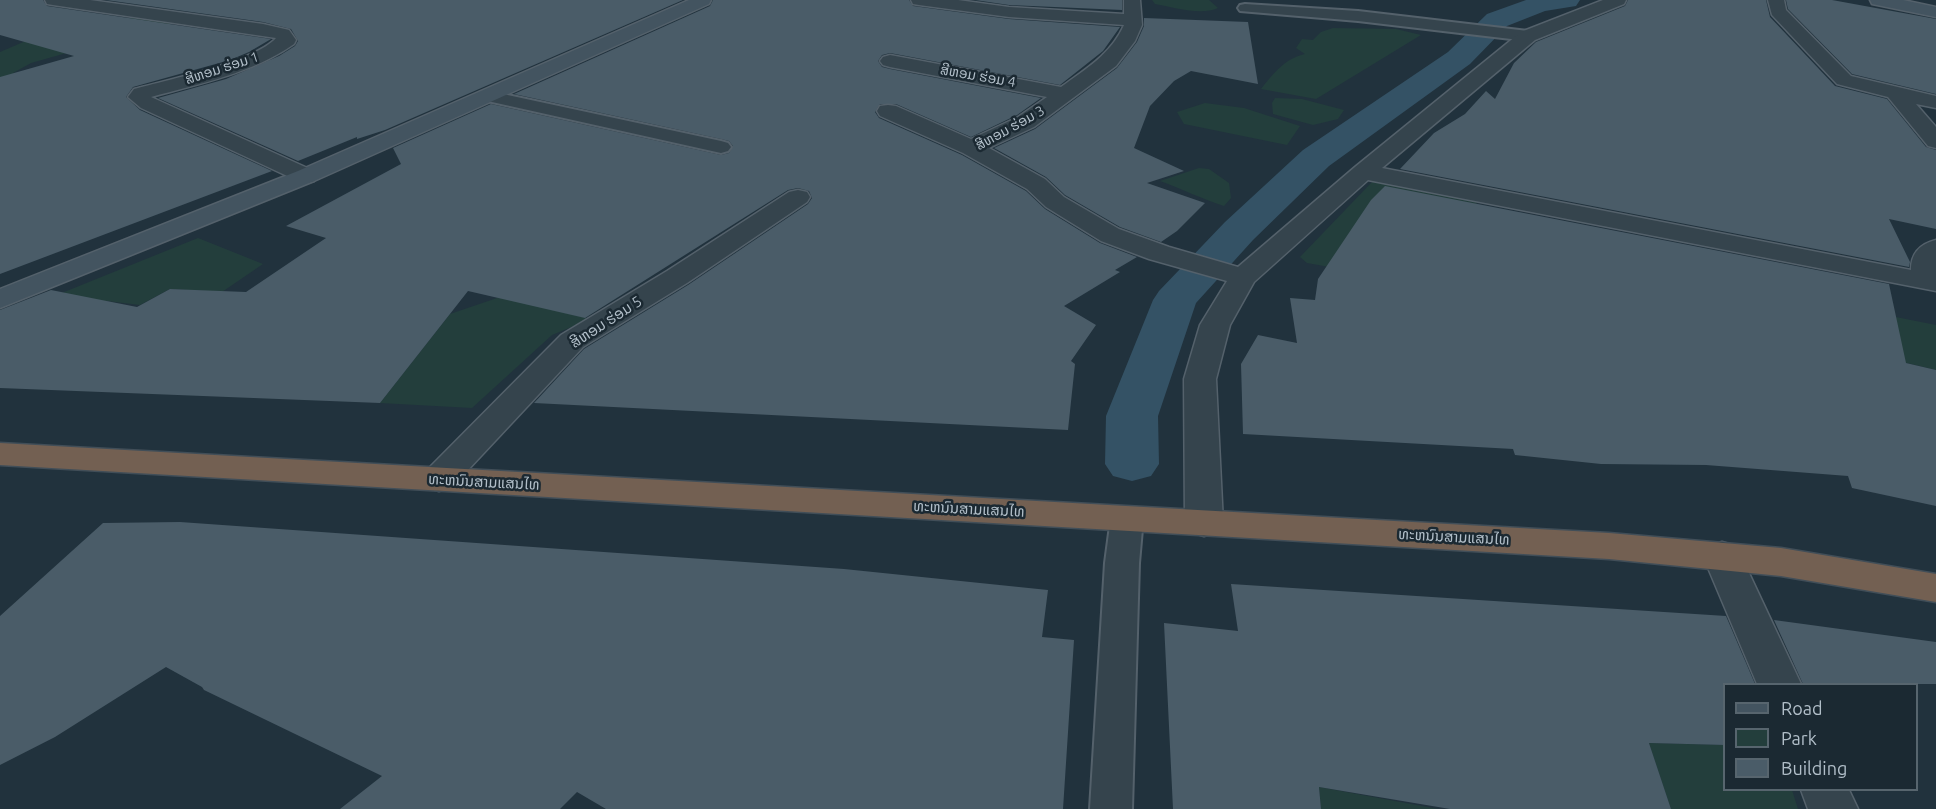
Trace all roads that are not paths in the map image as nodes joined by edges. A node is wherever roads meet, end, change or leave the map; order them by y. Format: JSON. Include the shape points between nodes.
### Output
{"nodes":[{"id":1,"x":53,"y":0,"type":"edge"},
{"id":2,"x":703,"y":0,"type":"edge"},
{"id":3,"x":919,"y":0,"type":"edge"},
{"id":4,"x":1618,"y":0,"type":"edge"},
{"id":5,"x":1776,"y":0,"type":"edge"},
{"id":6,"x":1878,"y":0,"type":"edge"},
{"id":7,"x":1245,"y":8,"type":"dead end"},
{"id":8,"x":1133,"y":10,"type":"edge"},
{"id":9,"x":1936,"y":12,"type":"edge"},
{"id":10,"x":1517,"y":34,"type":"junction"},
{"id":11,"x":890,"y":61,"type":"dead end"},
{"id":12,"x":1894,"y":93,"type":"junction"},
{"id":13,"x":1065,"y":94,"type":"junction"},
{"id":14,"x":489,"y":96,"type":"junction"},
{"id":15,"x":1936,"y":102,"type":"edge"},
{"id":16,"x":888,"y":111,"type":"dead end"},
{"id":17,"x":1936,"y":141,"type":"edge"},
{"id":18,"x":721,"y":147,"type":"dead end"},
{"id":19,"x":970,"y":148,"type":"junction"},
{"id":20,"x":1363,"y":172,"type":"junction"},
{"id":21,"x":306,"y":176,"type":"junction"},
{"id":22,"x":798,"y":197,"type":"dead end"},
{"id":23,"x":1936,"y":248,"type":"edge"},
{"id":24,"x":1233,"y":274,"type":"junction"},
{"id":25,"x":1931,"y":282,"type":"edge"},
{"id":26,"x":0,"y":299,"type":"edge"},
{"id":27,"x":0,"y":454,"type":"edge"},
{"id":28,"x":439,"y":479,"type":"junction"},
{"id":29,"x":1127,"y":518,"type":"junction"},
{"id":30,"x":1204,"y":523,"type":"junction"},
{"id":31,"x":1722,"y":556,"type":"junction"},
{"id":32,"x":1936,"y":588,"type":"edge"},
{"id":33,"x":1779,"y":683,"type":"edge"},
{"id":34,"x":1826,"y":791,"type":"edge"},
{"id":35,"x":1111,"y":809,"type":"edge"},
{"id":36,"x":1833,"y":809,"type":"edge"}],
"edges":[{"from":1,"to":21,"type":"street","name":"ສີຫອມ ຮ່ອມ 1","via":[[283,34],[287,40],[280,47],[253,59],[138,97]]},
{"from":2,"to":14,"type":"street"},
{"from":3,"to":8,"type":"street","name":"ສີຫອມ ຮ່ອມ 3","via":[[1009,12]]},
{"from":4,"to":10,"type":"street"},
{"from":5,"to":12,"type":"street","via":[[1778,11],[1844,80]]},
{"from":6,"to":9,"type":"street"},
{"from":7,"to":10,"type":"lane"},
{"from":8,"to":13,"type":"street","name":"ສີຫອມ ຮ່ອມ 3","via":[[1126,41],[1109,62]]},
{"from":10,"to":20,"type":"street"},
{"from":11,"to":13,"type":"street","name":"ສີຫອມ ຮ່ອມ 4"},
{"from":12,"to":15,"type":"street"},
{"from":12,"to":17,"type":"street"},
{"from":13,"to":19,"type":"street","name":"ສີຫອມ ຮ່ອມ 3","via":[[1026,122]]},
{"from":14,"to":18,"type":"lane"},
{"from":14,"to":21,"type":"street"},
{"from":16,"to":19,"type":"street"},
{"from":19,"to":24,"type":"street","name":"ສີຫອມ ຮ່ອມ 3","via":[[1036,184],[1055,202],[1110,235]]},
{"from":20,"to":24,"type":"street"},
{"from":20,"to":25,"type":"street"},
{"from":21,"to":26,"type":"street"},
{"from":22,"to":28,"type":"street","name":"ສີຫອມ ຮ່ອມ 5","via":[[572,341]]},
{"from":23,"to":25,"type":"street","via":[[1924,260]]},
{"from":24,"to":30,"type":"street","via":[[1200,379]]},
{"from":27,"to":28,"type":"highway","name":"ທະຫນົນສາມແສນໄທ"},
{"from":28,"to":29,"type":"highway","name":"ທະຫນົນສາມແສນໄທ"},
{"from":29,"to":30,"type":"highway","name":"ທະຫນົນສາມແສນໄທ"},
{"from":29,"to":35,"type":"lane"},
{"from":30,"to":31,"type":"highway","name":"ທະຫນົນສາມແສນໄທ"},
{"from":31,"to":32,"type":"highway","name":"ທະຫນົນສາມແສນໄທ"},
{"from":31,"to":33,"type":"street"},
{"from":34,"to":36,"type":"street"}]}
